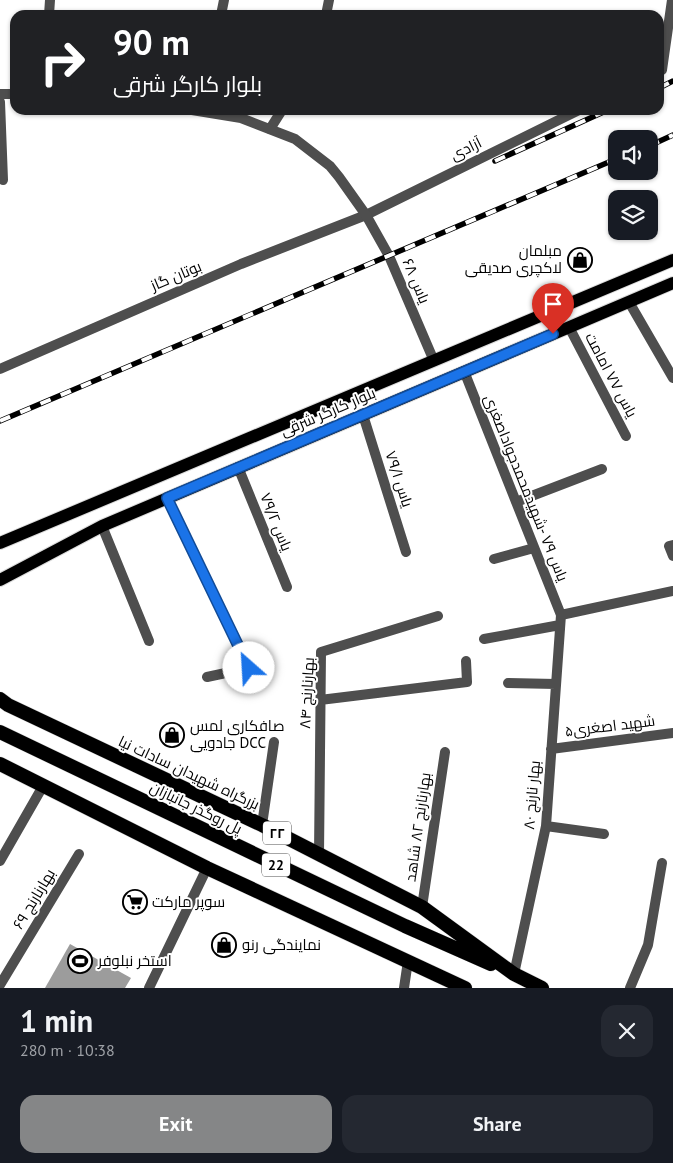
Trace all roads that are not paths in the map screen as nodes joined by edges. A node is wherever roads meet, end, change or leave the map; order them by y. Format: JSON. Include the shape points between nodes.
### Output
{"nodes":[{"id":1,"x":672,"y":0,"type":"edge"},
{"id":2,"x":664,"y":47,"type":"edge"},
{"id":3,"x":0,"y":102,"type":"edge"},
{"id":4,"x":226,"y":115,"type":"edge"},
{"id":5,"x":279,"y":115,"type":"edge"},
{"id":6,"x":570,"y":115,"type":"edge"},
{"id":7,"x":270,"y":129,"type":"junction"},
{"id":8,"x":3,"y":180,"type":"dead end"},
{"id":9,"x":366,"y":215,"type":"junction"},
{"id":10,"x":673,"y":260,"type":"edge"},
{"id":11,"x":673,"y":283,"type":"edge"},
{"id":12,"x":629,"y":302,"type":"junction"},
{"id":13,"x":569,"y":327,"type":"junction"},
{"id":14,"x":434,"y":361,"type":"junction"},
{"id":15,"x":0,"y":368,"type":"edge"},
{"id":16,"x":464,"y":371,"type":"junction"},
{"id":17,"x":673,"y":378,"type":"edge"},
{"id":18,"x":363,"y":415,"type":"junction"},
{"id":19,"x":626,"y":436,"type":"dead end"},
{"id":20,"x":238,"y":468,"type":"junction"},
{"id":21,"x":602,"y":469,"type":"dead end"},
{"id":22,"x":167,"y":498,"type":"junction"},
{"id":23,"x":516,"y":502,"type":"junction"},
{"id":24,"x":102,"y":526,"type":"junction"},
{"id":25,"x":0,"y":543,"type":"edge"},
{"id":26,"x":673,"y":545,"type":"edge"},
{"id":27,"x":534,"y":548,"type":"junction"},
{"id":28,"x":406,"y":552,"type":"dead end"},
{"id":29,"x":673,"y":556,"type":"edge"},
{"id":30,"x":494,"y":559,"type":"dead end"},
{"id":31,"x":0,"y":580,"type":"edge"},
{"id":32,"x":287,"y":587,"type":"dead end"},
{"id":33,"x":673,"y":591,"type":"edge"},
{"id":34,"x":438,"y":616,"type":"dead end"},
{"id":35,"x":560,"y":620,"type":"junction"},
{"id":36,"x":484,"y":639,"type":"dead end"},
{"id":37,"x":149,"y":640,"type":"dead end"},
{"id":38,"x":466,"y":661,"type":"dead end"},
{"id":39,"x":207,"y":676,"type":"dead end"},
{"id":40,"x":508,"y":683,"type":"dead end"},
{"id":41,"x":556,"y":684,"type":"junction"},
{"id":42,"x":320,"y":700,"type":"junction"},
{"id":43,"x":3,"y":704,"type":"edge"},
{"id":44,"x":0,"y":732,"type":"edge"},
{"id":45,"x":673,"y":733,"type":"edge"},
{"id":46,"x":274,"y":742,"type":"dead end"},
{"id":47,"x":551,"y":749,"type":"junction"},
{"id":48,"x":444,"y":752,"type":"dead end"},
{"id":49,"x":0,"y":764,"type":"edge"},
{"id":50,"x":43,"y":786,"type":"junction"},
{"id":51,"x":262,"y":825,"type":"junction"},
{"id":52,"x":546,"y":826,"type":"junction"},
{"id":53,"x":604,"y":834,"type":"dead end"},
{"id":54,"x":79,"y":854,"type":"dead end"},
{"id":55,"x":319,"y":855,"type":"junction"},
{"id":56,"x":0,"y":861,"type":"edge"},
{"id":57,"x":662,"y":863,"type":"dead end"},
{"id":58,"x":207,"y":868,"type":"junction"},
{"id":59,"x":422,"y":907,"type":"junction"},
{"id":60,"x":408,"y":961,"type":"junction"},
{"id":61,"x":514,"y":974,"type":"junction"},
{"id":62,"x":0,"y":985,"type":"edge"},
{"id":63,"x":149,"y":988,"type":"edge"},
{"id":64,"x":404,"y":988,"type":"edge"},
{"id":65,"x":465,"y":988,"type":"edge"},
{"id":66,"x":542,"y":988,"type":"edge"},
{"id":67,"x":630,"y":988,"type":"edge"}],
"edges":[{"from":1,"to":2,"type":"street"},
{"from":3,"to":8,"type":"street"},
{"from":4,"to":7,"type":"street","name":"یاس ۶۸"},
{"from":5,"to":7,"type":"street"},
{"from":6,"to":9,"type":"street","name":"آزادی"},
{"from":7,"to":9,"type":"street","name":"یاس ۶۸","via":[[295,139],[330,166]]},
{"from":9,"to":14,"type":"street","name":"یاس ۶۸","via":[[389,256]]},
{"from":9,"to":15,"type":"street","name":"بوتان گاز","via":[[232,268]]},
{"from":10,"to":14,"type":"main road","name":"بلوار کارگر شرقی"},
{"from":11,"to":12,"type":"main road","name":"بلوار کارگر شرقی"},
{"from":12,"to":13,"type":"main road","name":"بلوار کارگر شرقی"},
{"from":12,"to":17,"type":"street"},
{"from":13,"to":16,"type":"main road","name":"بلوار کارگر شرقی"},
{"from":13,"to":19,"type":"street","name":"یاس ۷۷ امامت"},
{"from":14,"to":25,"type":"main road","name":"بلوار کارگر شرقی"},
{"from":16,"to":18,"type":"main road","name":"بلوار کارگر شرقی"},
{"from":16,"to":23,"type":"street","name":"یاس ۷۹ -شهیدمحمدجواداصغری"},
{"from":18,"to":20,"type":"main road","name":"بلوار کارگر شرقی"},
{"from":18,"to":28,"type":"street","name":"یاس ۷۹/۱"},
{"from":20,"to":22,"type":"main road","name":"بلوار کارگر شرقی"},
{"from":20,"to":32,"type":"street","name":"یاس ۷۹/۲"},
{"from":21,"to":23,"type":"street"},
{"from":22,"to":24,"type":"main road","name":"بلوار کارگر شرقی"},
{"from":22,"to":39,"type":"street","via":[[249,668]]},
{"from":23,"to":27,"type":"street","name":"یاس ۷۹ -شهیدمحمدجواداصغری"},
{"from":24,"to":31,"type":"main road","name":"بلوار کارگر شرقی"},
{"from":24,"to":37,"type":"street"},
{"from":26,"to":29,"type":"street","via":[[670,546]]},
{"from":27,"to":30,"type":"street"},
{"from":27,"to":35,"type":"street","name":"یاس ۷۹ -شهیدمحمدجواداصغری"},
{"from":33,"to":35,"type":"street"},
{"from":34,"to":42,"type":"street","name":"بهارنارنج ۸۴","via":[[322,652]]},
{"from":35,"to":36,"type":"street"},
{"from":35,"to":41,"type":"street","name":"بهار نارنج ۸۰"},
{"from":38,"to":42,"type":"street","via":[[467,682]]},
{"from":40,"to":41,"type":"street"},
{"from":41,"to":47,"type":"street","name":"بهار نارنج ۸۰"},
{"from":42,"to":55,"type":"street","name":"بهارنارنج ۸۴"},
{"from":43,"to":51,"type":"highway","name":"بزرگراه شهیدان سادات نیا","number":"۲۲"},
{"from":44,"to":61,"type":"highway","name":"پل روگذر جانبازان","number":"22","via":[[405,926]]},
{"from":45,"to":47,"type":"street","name":"شهید اصغری۵"},
{"from":46,"to":51,"type":"street"},
{"from":47,"to":52,"type":"street","name":"بهار نارنج ۸۰"},
{"from":48,"to":59,"type":"street","name":"بهارنارنج ۸۲ شاهد"},
{"from":49,"to":50,"type":"highway","number":"22"},
{"from":50,"to":56,"type":"street"},
{"from":50,"to":58,"type":"highway","number":"22"},
{"from":51,"to":55,"type":"highway","name":"بزرگراه شهیدان سادات نیا","number":"۲۲"},
{"from":52,"to":53,"type":"street"},
{"from":52,"to":61,"type":"street","name":"بهار نارنج ۸۰"},
{"from":54,"to":62,"type":"street","name":"بهارنارنج ۶۹"},
{"from":55,"to":59,"type":"highway","name":"بزرگراه شهیدان سادات نیا","number":"۲۲"},
{"from":57,"to":67,"type":"street","via":[[648,945]]},
{"from":58,"to":60,"type":"highway","number":"22"},
{"from":58,"to":63,"type":"street"},
{"from":59,"to":61,"type":"highway","name":"بزرگراه شهیدان سادات نیا","number":"۲۲"},
{"from":60,"to":64,"type":"street"},
{"from":60,"to":65,"type":"highway","number":"22"},
{"from":61,"to":66,"type":"highway","name":"بزرگراه شهیدان سادات نیا","number":"۲۲"}]}
